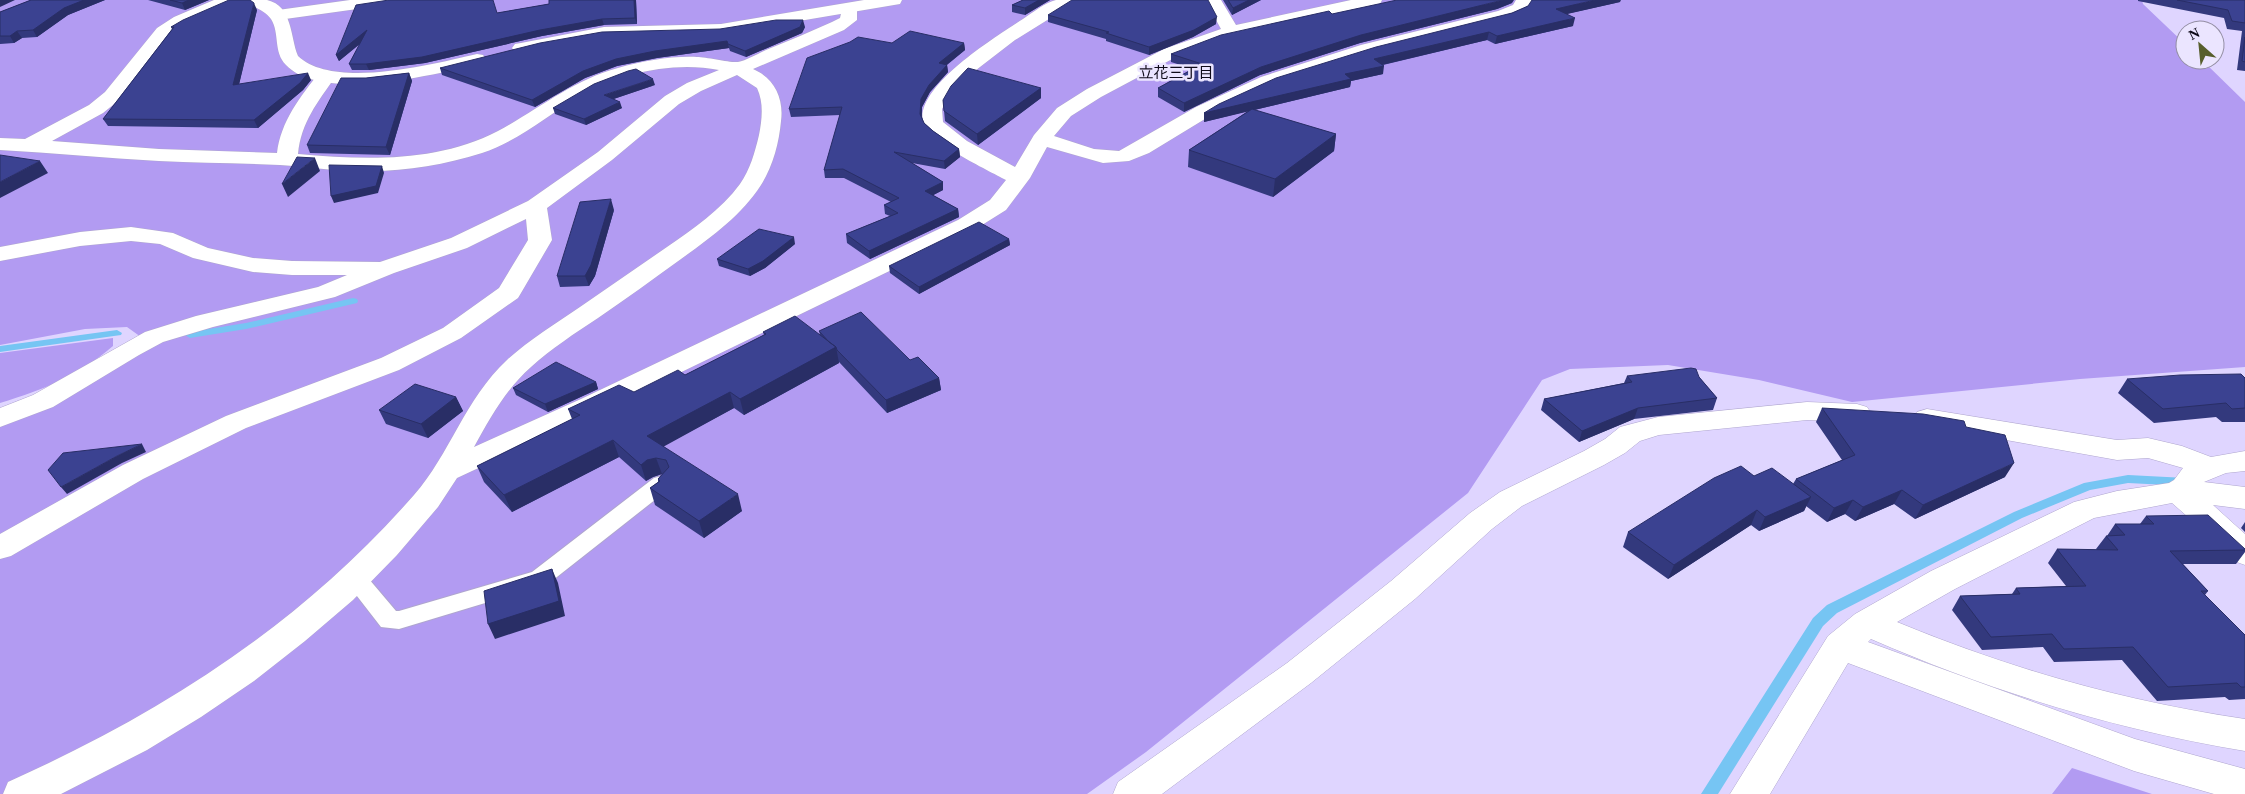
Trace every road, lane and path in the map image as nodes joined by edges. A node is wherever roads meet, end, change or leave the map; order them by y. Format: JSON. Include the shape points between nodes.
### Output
{"nodes":[{"id":1,"x":228,"y":0,"type":"edge"},
{"id":2,"x":255,"y":0,"type":"edge"},
{"id":3,"x":386,"y":0,"type":"edge"},
{"id":4,"x":894,"y":0,"type":"edge"},
{"id":5,"x":1067,"y":0,"type":"edge"},
{"id":6,"x":1213,"y":0,"type":"edge"},
{"id":7,"x":1374,"y":0,"type":"edge"},
{"id":8,"x":1524,"y":0,"type":"edge"},
{"id":9,"x":849,"y":9,"type":"junction"},
{"id":10,"x":278,"y":15,"type":"junction"},
{"id":11,"x":1231,"y":30,"type":"junction"},
{"id":12,"x":740,"y":68,"type":"junction"},
{"id":13,"x":326,"y":77,"type":"junction"},
{"id":14,"x":1041,"y":139,"type":"junction"},
{"id":15,"x":0,"y":144,"type":"edge"},
{"id":16,"x":29,"y":145,"type":"junction"},
{"id":17,"x":287,"y":160,"type":"junction"},
{"id":18,"x":1019,"y":178,"type":"junction"},
{"id":19,"x":536,"y":206,"type":"junction"},
{"id":20,"x":0,"y":254,"type":"edge"},
{"id":21,"x":386,"y":268,"type":"junction"},
{"id":22,"x":0,"y":418,"type":"edge"},
{"id":23,"x":2245,"y":461,"type":"edge"},
{"id":24,"x":2211,"y":468,"type":"junction"},
{"id":25,"x":445,"y":472,"type":"junction"},
{"id":26,"x":662,"y":483,"type":"edge"},
{"id":27,"x":2180,"y":490,"type":"junction"},
{"id":28,"x":2245,"y":498,"type":"edge"},
{"id":29,"x":0,"y":548,"type":"edge"},
{"id":30,"x":2245,"y":553,"type":"edge"},
{"id":31,"x":355,"y":578,"type":"junction"},
{"id":32,"x":1867,"y":623,"type":"junction"},
{"id":33,"x":1840,"y":646,"type":"junction"},
{"id":34,"x":2245,"y":735,"type":"edge"},
{"id":35,"x":2245,"y":786,"type":"edge"},
{"id":36,"x":22,"y":794,"type":"edge"},
{"id":37,"x":1132,"y":794,"type":"edge"},
{"id":38,"x":1749,"y":794,"type":"edge"}],
"edges":[{"from":1,"to":16,"type":"street","via":[[163,32],[112,96],[96,109]]},
{"from":2,"to":10,"type":"street"},
{"from":3,"to":10,"type":"street"},
{"from":4,"to":9,"type":"street"},
{"from":5,"to":18,"type":"street","via":[[990,50],[943,90],[934,100],[930,112],[932,123],[943,134]]},
{"from":6,"to":11,"type":"street"},
{"from":7,"to":11,"type":"street"},
{"from":8,"to":14,"type":"street","via":[[1519,9],[1504,15],[1308,66],[1195,115],[1122,157],[1105,157]]},
{"from":9,"to":12,"type":"street","via":[[846,22]]},
{"from":9,"to":13,"type":"street","via":[[721,29],[604,32],[397,75]]},
{"from":10,"to":13,"type":"street","via":[[285,48],[294,62]]},
{"from":11,"to":14,"type":"street","via":[[1170,53],[1094,93],[1064,112]]},
{"from":12,"to":17,"type":"street","via":[[716,63],[685,63],[648,67],[605,78],[576,91],[502,138],[439,157],[390,165]]},
{"from":12,"to":19,"type":"street","via":[[672,100],[606,156]]},
{"from":12,"to":25,"type":"street","via":[[764,83],[772,102],[765,151],[753,181],[725,213],[698,236],[546,342],[503,379],[468,429]]},
{"from":13,"to":17,"type":"street","via":[[296,119],[288,138]]},
{"from":14,"to":18,"type":"street"},
{"from":15,"to":16,"type":"street"},
{"from":16,"to":17,"type":"street"},
{"from":18,"to":25,"type":"street","via":[[998,205],[939,239]]},
{"from":19,"to":21,"type":"street","via":[[459,243]]},
{"from":19,"to":29,"type":"street","via":[[540,240],[509,293],[452,334],[390,364],[236,422],[133,472]]},
{"from":20,"to":21,"type":"street","via":[[80,239],[131,234],[165,238],[201,253],[253,265]]},
{"from":21,"to":22,"type":"street","via":[[326,292],[205,321],[154,337],[43,401]]},
{"from":23,"to":24,"type":"street"},
{"from":24,"to":27,"type":"street","via":[[2194,475]]},
{"from":24,"to":37,"type":"street","via":[[2148,448],[2117,450],[1892,415],[1807,411],[1658,426],[1630,434],[1594,458],[1511,499],[1299,673]]},
{"from":25,"to":31,"type":"street","via":[[426,500]]},
{"from":26,"to":31,"type":"lane","via":[[540,578],[390,620]]},
{"from":27,"to":28,"type":"street"},
{"from":27,"to":30,"type":"street"},
{"from":27,"to":32,"type":"street","via":[[2086,510],[1943,580]]},
{"from":31,"to":36,"type":"street","via":[[299,627],[187,708],[127,744]]},
{"from":32,"to":33,"type":"street"},
{"from":32,"to":34,"type":"street","via":[[1945,656],[2071,699],[2138,716]]},
{"from":33,"to":35,"type":"street","via":[[2134,755]]},
{"from":33,"to":38,"type":"street"}]}
